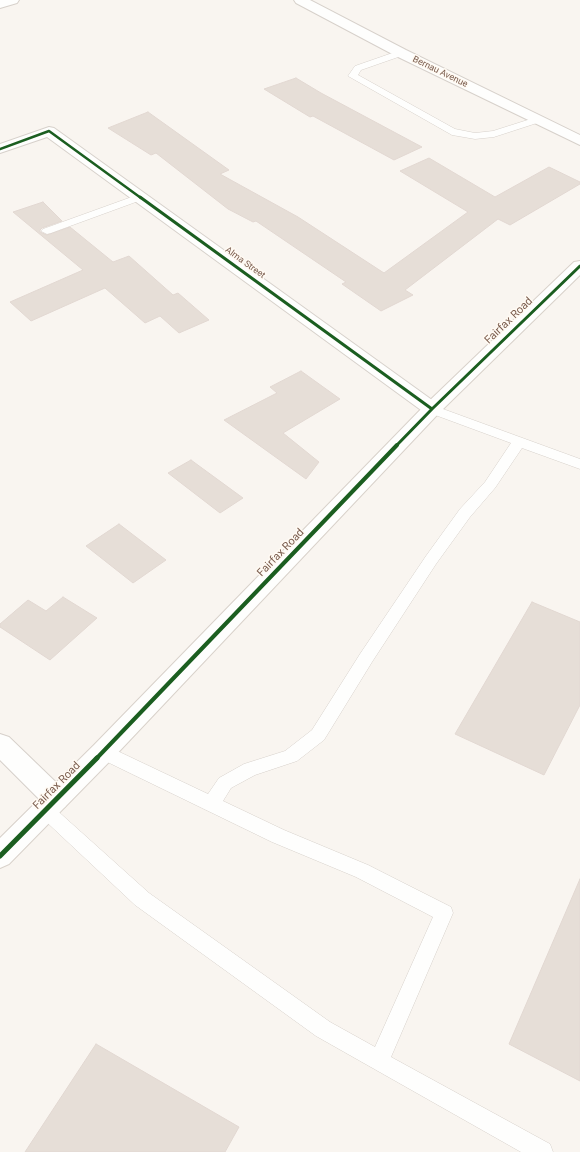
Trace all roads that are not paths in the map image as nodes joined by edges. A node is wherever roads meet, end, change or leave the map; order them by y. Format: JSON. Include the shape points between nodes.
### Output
{"nodes":[{"id":1,"x":13,"y":0,"type":"edge"},
{"id":2,"x":300,"y":0,"type":"edge"},
{"id":3,"x":0,"y":4,"type":"edge"},
{"id":4,"x":401,"y":53,"type":"junction"},
{"id":5,"x":537,"y":120,"type":"junction"},
{"id":6,"x":580,"y":142,"type":"edge"},
{"id":7,"x":0,"y":149,"type":"edge"},
{"id":8,"x":140,"y":197,"type":"junction"},
{"id":9,"x":47,"y":231,"type":"dead end"},
{"id":10,"x":580,"y":266,"type":"edge"},
{"id":11,"x":432,"y":409,"type":"junction"},
{"id":12,"x":519,"y":442,"type":"junction"},
{"id":13,"x":580,"y":464,"type":"edge"},
{"id":14,"x":0,"y":744,"type":"edge"},
{"id":15,"x":103,"y":752,"type":"junction"},
{"id":16,"x":211,"y":804,"type":"junction"},
{"id":17,"x":50,"y":805,"type":"junction"},
{"id":18,"x":0,"y":856,"type":"edge"},
{"id":19,"x":380,"y":1061,"type":"junction"},
{"id":20,"x":542,"y":1152,"type":"edge"}],
"edges":[{"from":1,"to":3,"type":"street"},
{"from":2,"to":4,"type":"street","name":"Bernau Avenue"},
{"from":4,"to":5,"type":"street","name":"Bernau Avenue"},
{"from":4,"to":5,"type":"lane","via":[[358,68],[353,76],[452,132],[475,136],[494,134]]},
{"from":5,"to":6,"type":"street","name":"Bernau Avenue"},
{"from":7,"to":8,"type":"street","name":"Alma Street","via":[[49,131]]},
{"from":8,"to":9,"type":"lane"},
{"from":8,"to":11,"type":"street","name":"Alma Street"},
{"from":10,"to":11,"type":"street","name":"Fairfax Road"},
{"from":11,"to":12,"type":"lane"},
{"from":11,"to":15,"type":"street","name":"Fairfax Road"},
{"from":12,"to":13,"type":"lane"},
{"from":12,"to":16,"type":"lane","via":[[490,486],[465,513],[431,560],[318,735],[290,756],[250,769],[225,782]]},
{"from":14,"to":17,"type":"street"},
{"from":15,"to":16,"type":"lane"},
{"from":15,"to":17,"type":"street","name":"Fairfax Road"},
{"from":16,"to":19,"type":"lane","via":[[278,836],[362,871],[444,913]]},
{"from":17,"to":18,"type":"street","name":"Fairfax Road"},
{"from":17,"to":19,"type":"lane","via":[[142,899],[323,1029]]},
{"from":19,"to":20,"type":"lane"}]}
